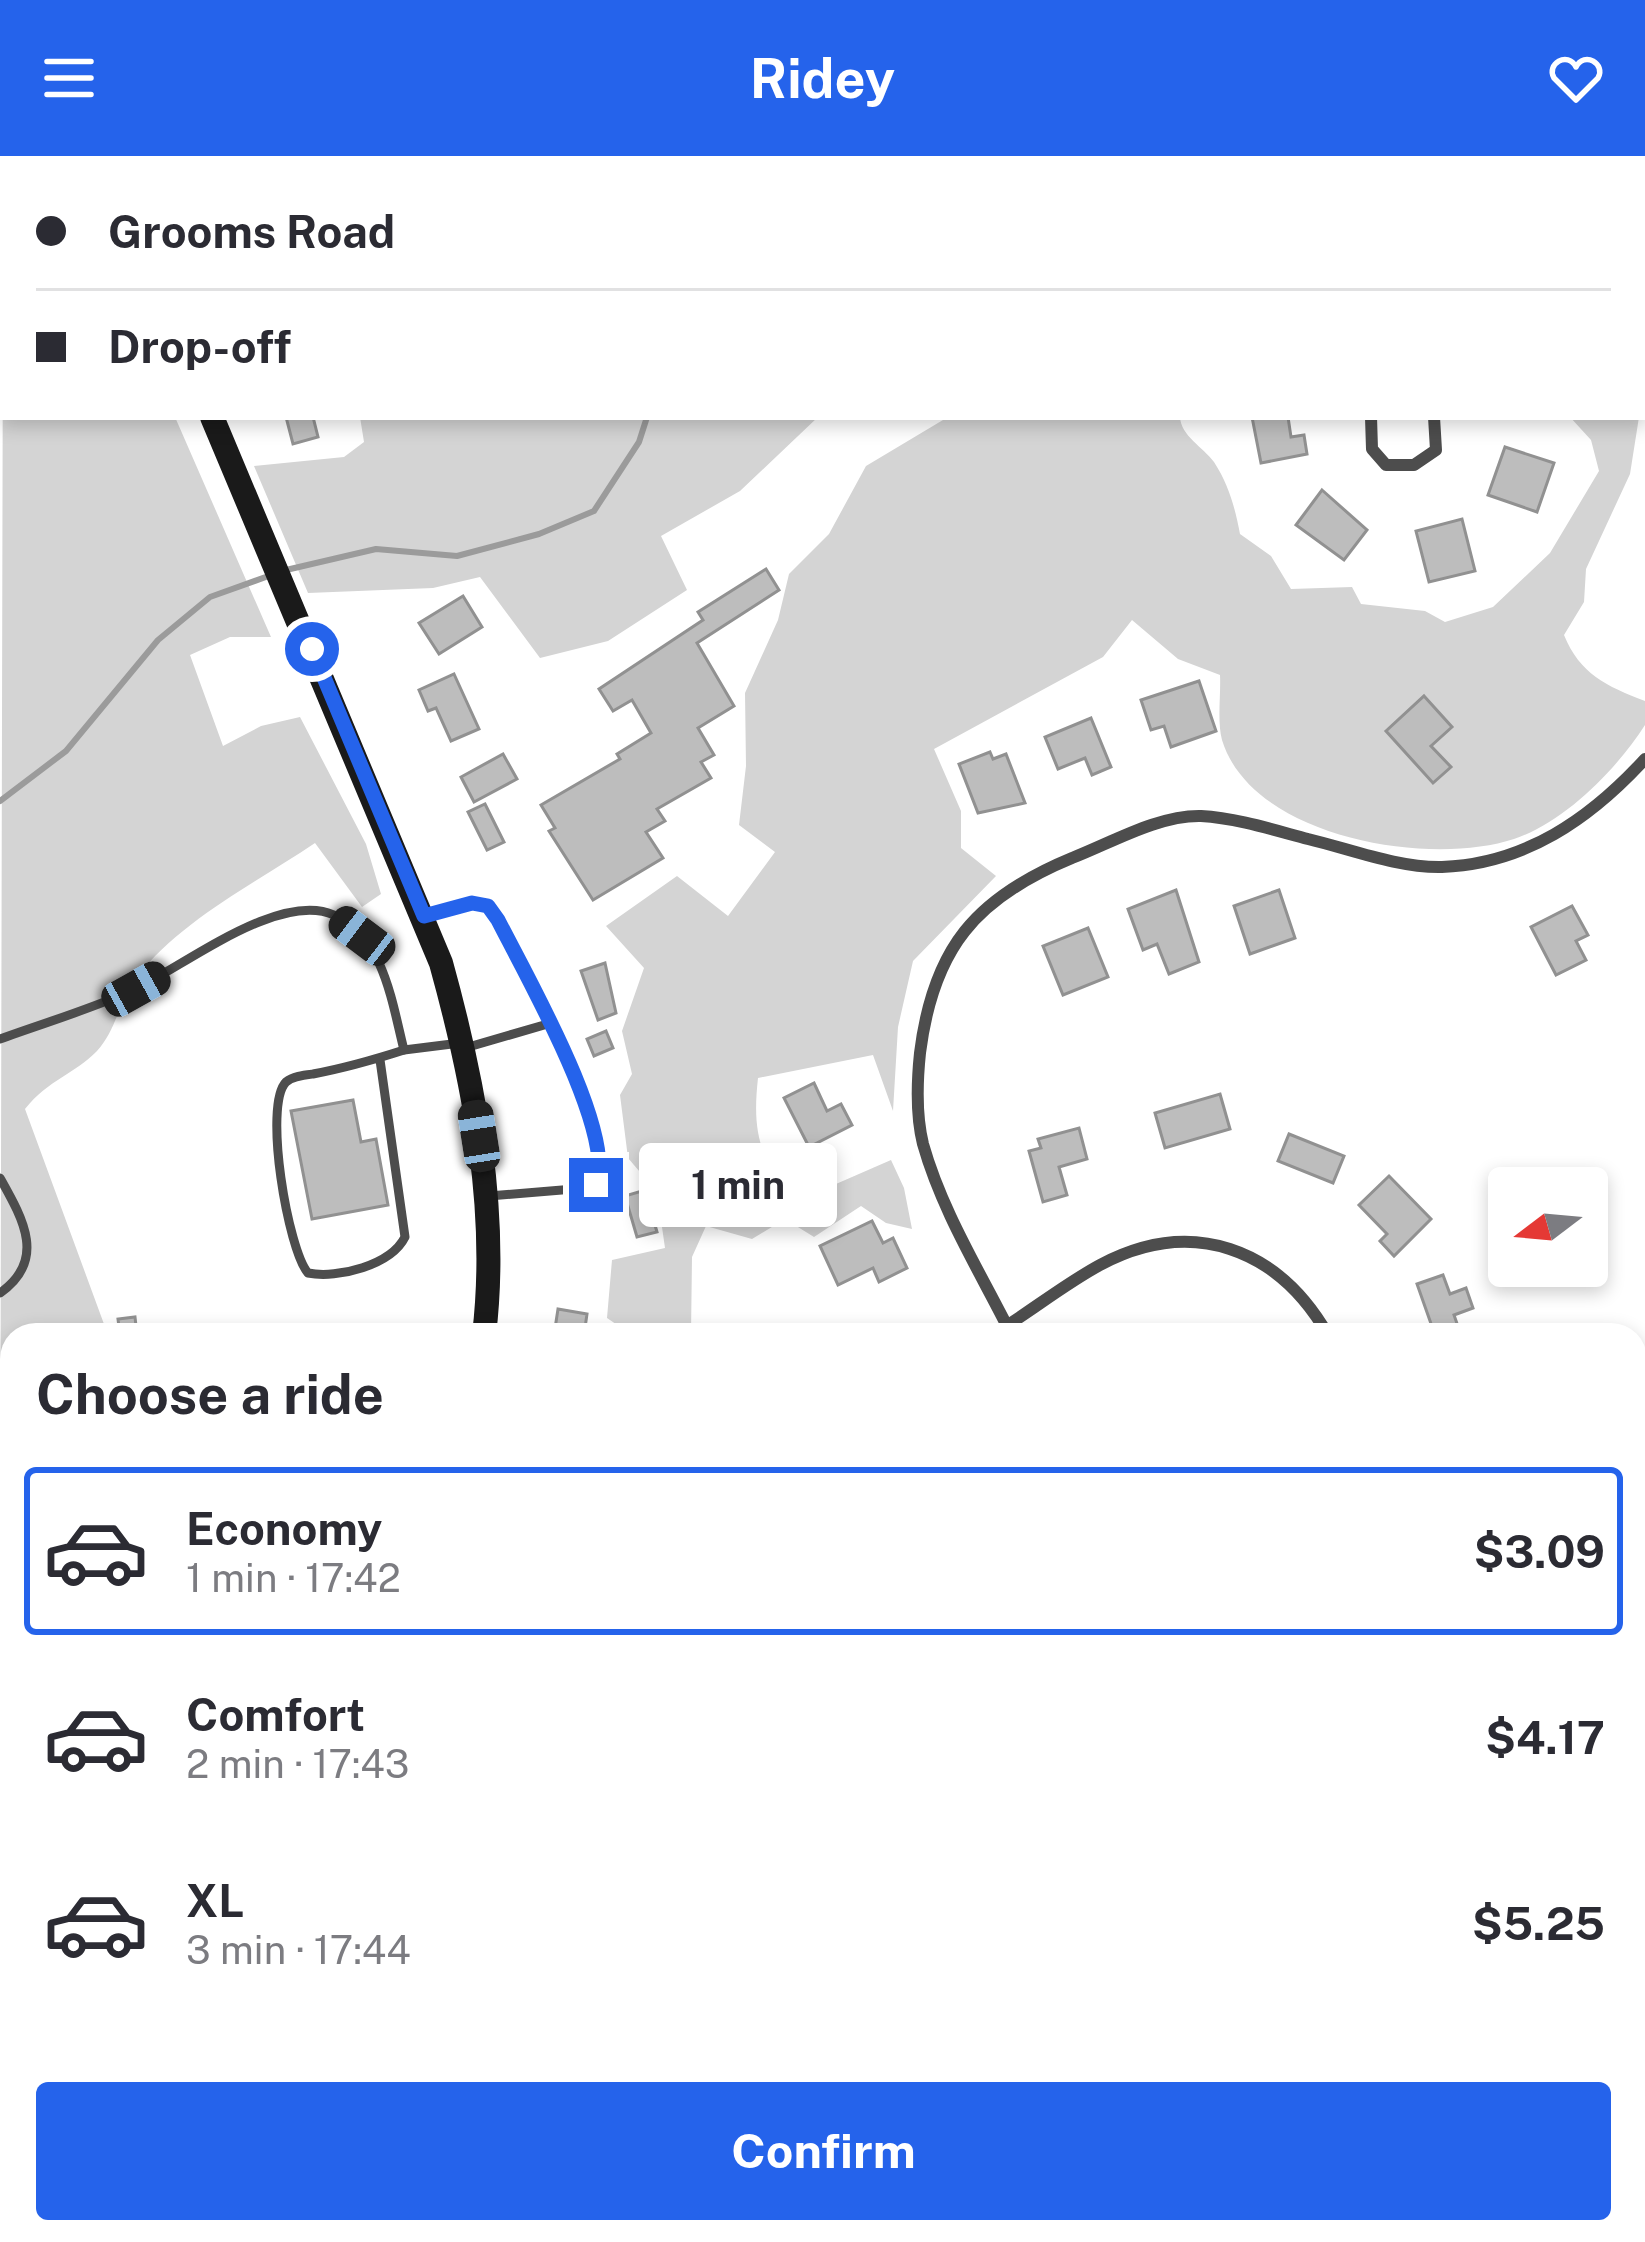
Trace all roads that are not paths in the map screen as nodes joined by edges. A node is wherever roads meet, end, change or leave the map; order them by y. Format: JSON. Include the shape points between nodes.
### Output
{"nodes":[{"id":1,"x":213,"y":420,"type":"edge"},
{"id":2,"x":1371,"y":420,"type":"edge"},
{"id":3,"x":1434,"y":420,"type":"edge"},
{"id":4,"x":1645,"y":759,"type":"edge"},
{"id":5,"x":424,"y":916,"type":"junction"},
{"id":6,"x":550,"y":1023,"type":"junction"},
{"id":7,"x":0,"y":1039,"type":"edge"},
{"id":8,"x":464,"y":1045,"type":"junction"},
{"id":9,"x":404,"y":1050,"type":"junction"},
{"id":10,"x":380,"y":1060,"type":"junction"},
{"id":11,"x":0,"y":1178,"type":"edge"},
{"id":12,"x":484,"y":1196,"type":"junction"},
{"id":13,"x":0,"y":1293,"type":"edge"},
{"id":14,"x":484,"y":1323,"type":"edge"},
{"id":15,"x":1005,"y":1323,"type":"edge"},
{"id":16,"x":1012,"y":1323,"type":"edge"},
{"id":17,"x":1319,"y":1323,"type":"edge"}],
"edges":[{"from":1,"to":5,"type":"street"},
{"from":2,"to":3,"type":"street","via":[[1372,449],[1386,465],[1414,465],[1436,450]]},
{"from":4,"to":15,"type":"street","via":[[1569,827],[1534,848],[1487,860],[1440,867],[1198,816],[1153,825],[1017,880],[980,911],[945,957],[925,1015],[921,1138]]},
{"from":5,"to":6,"type":"lane","via":[[488,906]]},
{"from":5,"to":8,"type":"street"},
{"from":6,"to":8,"type":"lane"},
{"from":6,"to":12,"type":"lane","via":[[584,1102],[599,1176],[586,1188]]},
{"from":7,"to":9,"type":"lane","via":[[136,989],[291,911],[332,914],[362,936],[382,969]]},
{"from":8,"to":9,"type":"lane"},
{"from":8,"to":12,"type":"street"},
{"from":9,"to":10,"type":"lane"},
{"from":10,"to":10,"type":"lane","via":[[296,1077],[278,1097],[280,1166],[308,1273],[386,1259],[405,1237]]},
{"from":11,"to":13,"type":"lane","via":[[27,1234],[29,1261]]},
{"from":12,"to":14,"type":"street"},
{"from":16,"to":17,"type":"street","via":[[1130,1251],[1197,1243],[1281,1273]]}]}
